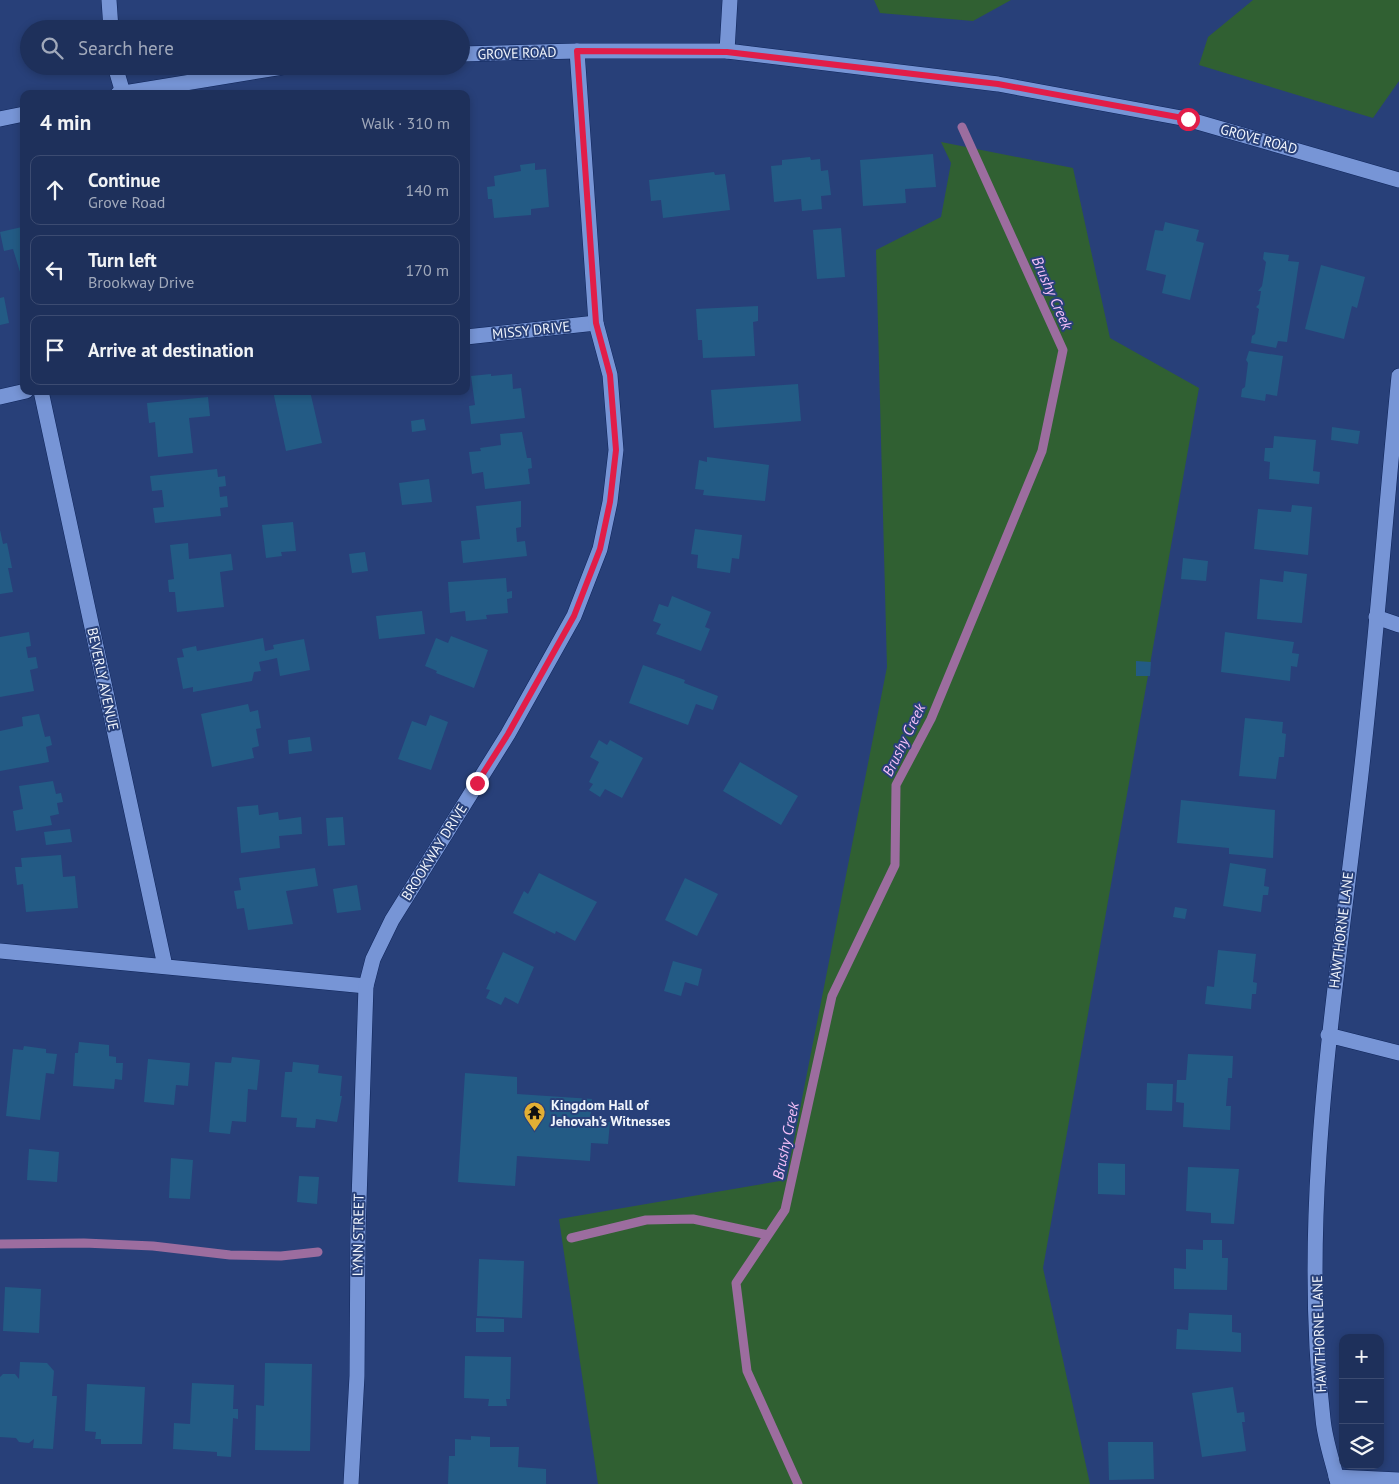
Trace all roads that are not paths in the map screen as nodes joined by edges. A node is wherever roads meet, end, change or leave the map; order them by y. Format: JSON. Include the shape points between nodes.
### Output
{"nodes":[{"id":1,"x":109,"y":0,"type":"edge"},
{"id":2,"x":730,"y":0,"type":"edge"},
{"id":3,"x":110,"y":20,"type":"edge"},
{"id":4,"x":577,"y":51,"type":"junction"},
{"id":5,"x":727,"y":52,"type":"junction"},
{"id":6,"x":470,"y":54,"type":"edge"},
{"id":7,"x":117,"y":75,"type":"edge"},
{"id":8,"x":233,"y":75,"type":"edge"},
{"id":9,"x":119,"y":90,"type":"edge"},
{"id":10,"x":139,"y":90,"type":"edge"},
{"id":11,"x":20,"y":115,"type":"edge"},
{"id":12,"x":0,"y":119,"type":"edge"},
{"id":13,"x":1399,"y":180,"type":"edge"},
{"id":14,"x":596,"y":323,"type":"junction"},
{"id":15,"x":470,"y":337,"type":"edge"},
{"id":16,"x":1399,"y":376,"type":"edge"},
{"id":17,"x":20,"y":392,"type":"edge"},
{"id":18,"x":42,"y":395,"type":"edge"},
{"id":19,"x":0,"y":397,"type":"edge"},
{"id":20,"x":1394,"y":487,"type":"edge"},
{"id":21,"x":1376,"y":617,"type":"junction"},
{"id":22,"x":1399,"y":626,"type":"edge"},
{"id":23,"x":0,"y":951,"type":"edge"},
{"id":24,"x":165,"y":966,"type":"junction"},
{"id":25,"x":366,"y":986,"type":"junction"},
{"id":26,"x":1328,"y":1035,"type":"junction"},
{"id":27,"x":1399,"y":1054,"type":"edge"},
{"id":28,"x":1399,"y":1480,"type":"edge"},
{"id":29,"x":1337,"y":1481,"type":"edge"},
{"id":30,"x":351,"y":1484,"type":"edge"}],
"edges":[{"from":1,"to":3,"type":"street"},
{"from":2,"to":5,"type":"street"},
{"from":4,"to":5,"type":"street","name":"GROVE ROAD"},
{"from":4,"to":6,"type":"street","name":"GROVE ROAD"},
{"from":4,"to":14,"type":"street","name":"BROOKWAY DRIVE"},
{"from":5,"to":13,"type":"street","name":"GROVE ROAD","via":[[998,84],[1188,119]]},
{"from":7,"to":9,"type":"street"},
{"from":8,"to":10,"type":"street"},
{"from":11,"to":12,"type":"street"},
{"from":14,"to":15,"type":"street","name":"MISSY DRIVE"},
{"from":14,"to":25,"type":"street","name":"BROOKWAY DRIVE","via":[[610,375],[616,450],[600,549],[569,625],[508,734],[392,920],[373,959]]},
{"from":16,"to":20,"type":"street","name":"HAWTHORNE LANE"},
{"from":17,"to":19,"type":"street"},
{"from":18,"to":24,"type":"street","name":"BEVERLY AVENUE"},
{"from":20,"to":21,"type":"street","name":"HAWTHORNE LANE"},
{"from":21,"to":22,"type":"street"},
{"from":21,"to":26,"type":"street","name":"HAWTHORNE LANE","via":[[1358,797]]},
{"from":23,"to":24,"type":"street"},
{"from":24,"to":25,"type":"street"},
{"from":25,"to":30,"type":"street","name":"LYNN STREET","via":[[357,1376]]},
{"from":26,"to":27,"type":"street"},
{"from":26,"to":29,"type":"street","name":"HAWTHORNE LANE","via":[[1316,1183],[1316,1343],[1323,1422]]},
{"from":28,"to":29,"type":"street"}]}
